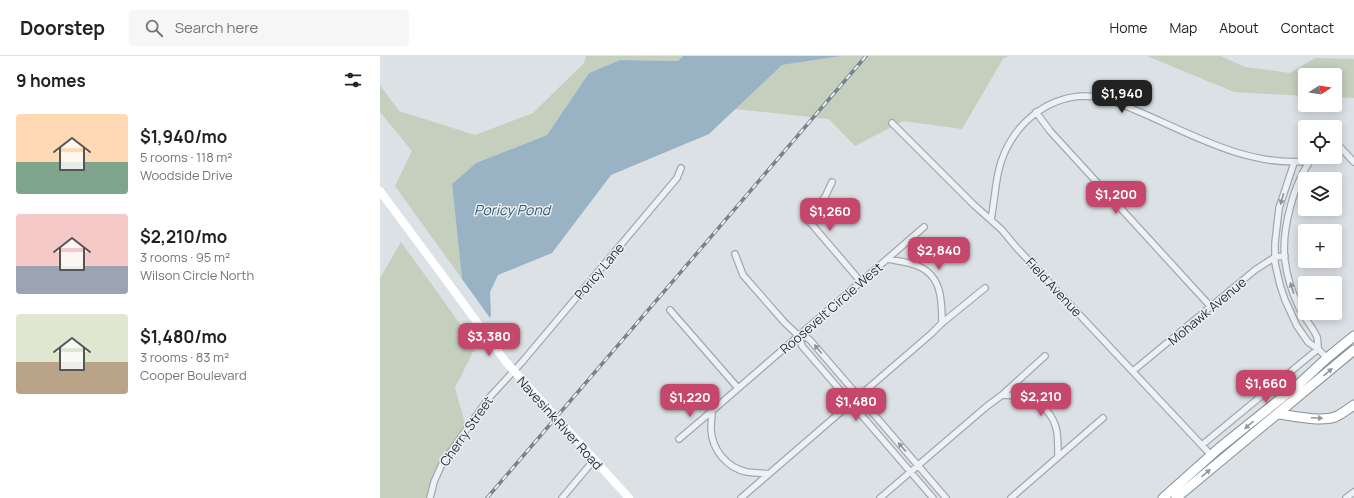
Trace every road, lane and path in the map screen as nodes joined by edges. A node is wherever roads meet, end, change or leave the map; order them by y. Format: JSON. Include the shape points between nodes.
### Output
{"nodes":[{"id":1,"x":1036,"y":112,"type":"junction"},
{"id":2,"x":892,"y":123,"type":"dead end"},
{"id":3,"x":1342,"y":149,"type":"edge"},
{"id":4,"x":1298,"y":162,"type":"edge"},
{"id":5,"x":1354,"y":162,"type":"edge"},
{"id":6,"x":1294,"y":163,"type":"junction"},
{"id":7,"x":1309,"y":164,"type":"edge"},
{"id":8,"x":682,"y":168,"type":"dead end"},
{"id":9,"x":832,"y":182,"type":"dead end"},
{"id":10,"x":380,"y":191,"type":"edge"},
{"id":11,"x":991,"y":220,"type":"junction"},
{"id":12,"x":924,"y":227,"type":"dead end"},
{"id":13,"x":735,"y":254,"type":"dead end"},
{"id":14,"x":1285,"y":256,"type":"junction"},
{"id":15,"x":1275,"y":258,"type":"junction"},
{"id":16,"x":888,"y":259,"type":"junction"},
{"id":17,"x":861,"y":282,"type":"junction"},
{"id":18,"x":985,"y":288,"type":"dead end"},
{"id":19,"x":1211,"y":307,"type":"junction"},
{"id":20,"x":670,"y":310,"type":"dead end"},
{"id":21,"x":942,"y":323,"type":"junction"},
{"id":22,"x":799,"y":336,"type":"junction"},
{"id":23,"x":1354,"y":336,"type":"edge"},
{"id":24,"x":1318,"y":349,"type":"junction"},
{"id":25,"x":1354,"y":350,"type":"edge"},
{"id":26,"x":1045,"y":356,"type":"dead end"},
{"id":27,"x":1327,"y":358,"type":"junction"},
{"id":28,"x":513,"y":371,"type":"junction"},
{"id":29,"x":1133,"y":371,"type":"junction"},
{"id":30,"x":738,"y":388,"type":"junction"},
{"id":31,"x":1002,"y":395,"type":"junction"},
{"id":32,"x":859,"y":397,"type":"junction"},
{"id":33,"x":852,"y":403,"type":"junction"},
{"id":34,"x":1354,"y":405,"type":"edge"},
{"id":35,"x":712,"y":411,"type":"junction"},
{"id":36,"x":1279,"y":414,"type":"junction"},
{"id":37,"x":1103,"y":418,"type":"dead end"},
{"id":38,"x":678,"y":439,"type":"dead end"},
{"id":39,"x":1202,"y":445,"type":"junction"},
{"id":40,"x":1212,"y":455,"type":"junction"},
{"id":41,"x":1058,"y":457,"type":"junction"},
{"id":42,"x":594,"y":460,"type":"junction"},
{"id":43,"x":918,"y":466,"type":"junction"},
{"id":44,"x":911,"y":472,"type":"junction"},
{"id":45,"x":769,"y":474,"type":"junction"},
{"id":46,"x":1354,"y":492,"type":"edge"},
{"id":47,"x":430,"y":498,"type":"edge"},
{"id":48,"x":562,"y":498,"type":"edge"},
{"id":49,"x":629,"y":498,"type":"edge"},
{"id":50,"x":741,"y":498,"type":"edge"},
{"id":51,"x":880,"y":498,"type":"edge"},
{"id":52,"x":933,"y":498,"type":"edge"},
{"id":53,"x":946,"y":498,"type":"edge"},
{"id":54,"x":1011,"y":498,"type":"edge"},
{"id":55,"x":1162,"y":498,"type":"edge"},
{"id":56,"x":1176,"y":498,"type":"edge"},
{"id":57,"x":1346,"y":498,"type":"edge"}],
"edges":[{"from":1,"to":6,"type":"street","via":[[1068,98],[1104,98],[1240,153],[1274,162]]},
{"from":1,"to":11,"type":"street","via":[[1019,129],[1006,149],[996,182]]},
{"from":1,"to":19,"type":"street","via":[[1050,131]]},
{"from":2,"to":11,"type":"street","name":"Field Avenue"},
{"from":3,"to":5,"type":"street"},
{"from":4,"to":6,"type":"street"},
{"from":6,"to":15,"type":"street","one_way":true,"via":[[1279,208]]},
{"from":7,"to":14,"type":"street","via":[[1292,200],[1287,221]]},
{"from":8,"to":28,"type":"street","name":"Poricy Lane","via":[[677,178]]},
{"from":9,"to":17,"type":"street","via":[[825,197],[810,214],[809,221]]},
{"from":10,"to":28,"type":"main road","name":"Navesink River Road"},
{"from":11,"to":29,"type":"street","name":"Field Avenue"},
{"from":12,"to":16,"type":"street","name":"Roosevelt Circle West"},
{"from":13,"to":22,"type":"street","via":[[743,274]]},
{"from":14,"to":15,"type":"street","name":"Mohawk Avenue"},
{"from":24,"to":14,"type":"street","one_way":true,"via":[[1317,337],[1298,306],[1292,290]]},
{"from":15,"to":19,"type":"street","name":"Mohawk Avenue","via":[[1255,270]]},
{"from":15,"to":24,"type":"street","via":[[1280,285],[1290,314],[1308,342]]},
{"from":16,"to":17,"type":"street","name":"Roosevelt Circle West"},
{"from":16,"to":21,"type":"street","via":[[918,266],[928,272],[940,292]]},
{"from":17,"to":22,"type":"street","name":"Roosevelt Circle West"},
{"from":18,"to":21,"type":"street"},
{"from":19,"to":29,"type":"street","name":"Mohawk Avenue"},
{"from":20,"to":30,"type":"street"},
{"from":21,"to":32,"type":"street"},
{"from":22,"to":30,"type":"street","name":"Roosevelt Circle West"},
{"from":32,"to":22,"type":"street","one_way":true,"via":[[808,338]]},
{"from":22,"to":33,"type":"street","via":[[802,346]]},
{"from":23,"to":27,"type":"highway"},
{"from":24,"to":27,"type":"street"},
{"from":24,"to":39,"type":"street"},
{"from":36,"to":25,"type":"highway","one_way":true},
{"from":26,"to":31,"type":"street"},
{"from":27,"to":40,"type":"highway","one_way":true},
{"from":28,"to":42,"type":"main road","name":"Navesink River Road"},
{"from":28,"to":47,"type":"street","name":"Cherry Street","via":[[488,399],[442,464]]},
{"from":29,"to":39,"type":"street","name":"Field Avenue"},
{"from":30,"to":35,"type":"street","name":"Roosevelt Circle West"},
{"from":31,"to":41,"type":"street","via":[[1029,398],[1047,410],[1056,427]]},
{"from":31,"to":43,"type":"street"},
{"from":32,"to":33,"type":"street"},
{"from":43,"to":32,"type":"street","one_way":true},
{"from":33,"to":44,"type":"street"},
{"from":33,"to":45,"type":"street"},
{"from":36,"to":34,"type":"highway","one_way":true,"via":[[1334,417]]},
{"from":35,"to":38,"type":"street"},
{"from":35,"to":45,"type":"street","via":[[713,441],[727,463],[740,470]]},
{"from":56,"to":36,"type":"highway","one_way":true},
{"from":37,"to":41,"type":"street"},
{"from":39,"to":40,"type":"street","name":"Field Avenue"},
{"from":40,"to":55,"type":"highway"},
{"from":41,"to":54,"type":"street"},
{"from":42,"to":48,"type":"street"},
{"from":42,"to":49,"type":"main road","name":"Navesink River Road"},
{"from":43,"to":44,"type":"street"},
{"from":43,"to":53,"type":"street"},
{"from":44,"to":51,"type":"street"},
{"from":44,"to":52,"type":"street"},
{"from":45,"to":50,"type":"street"},
{"from":46,"to":57,"type":"street"}]}
